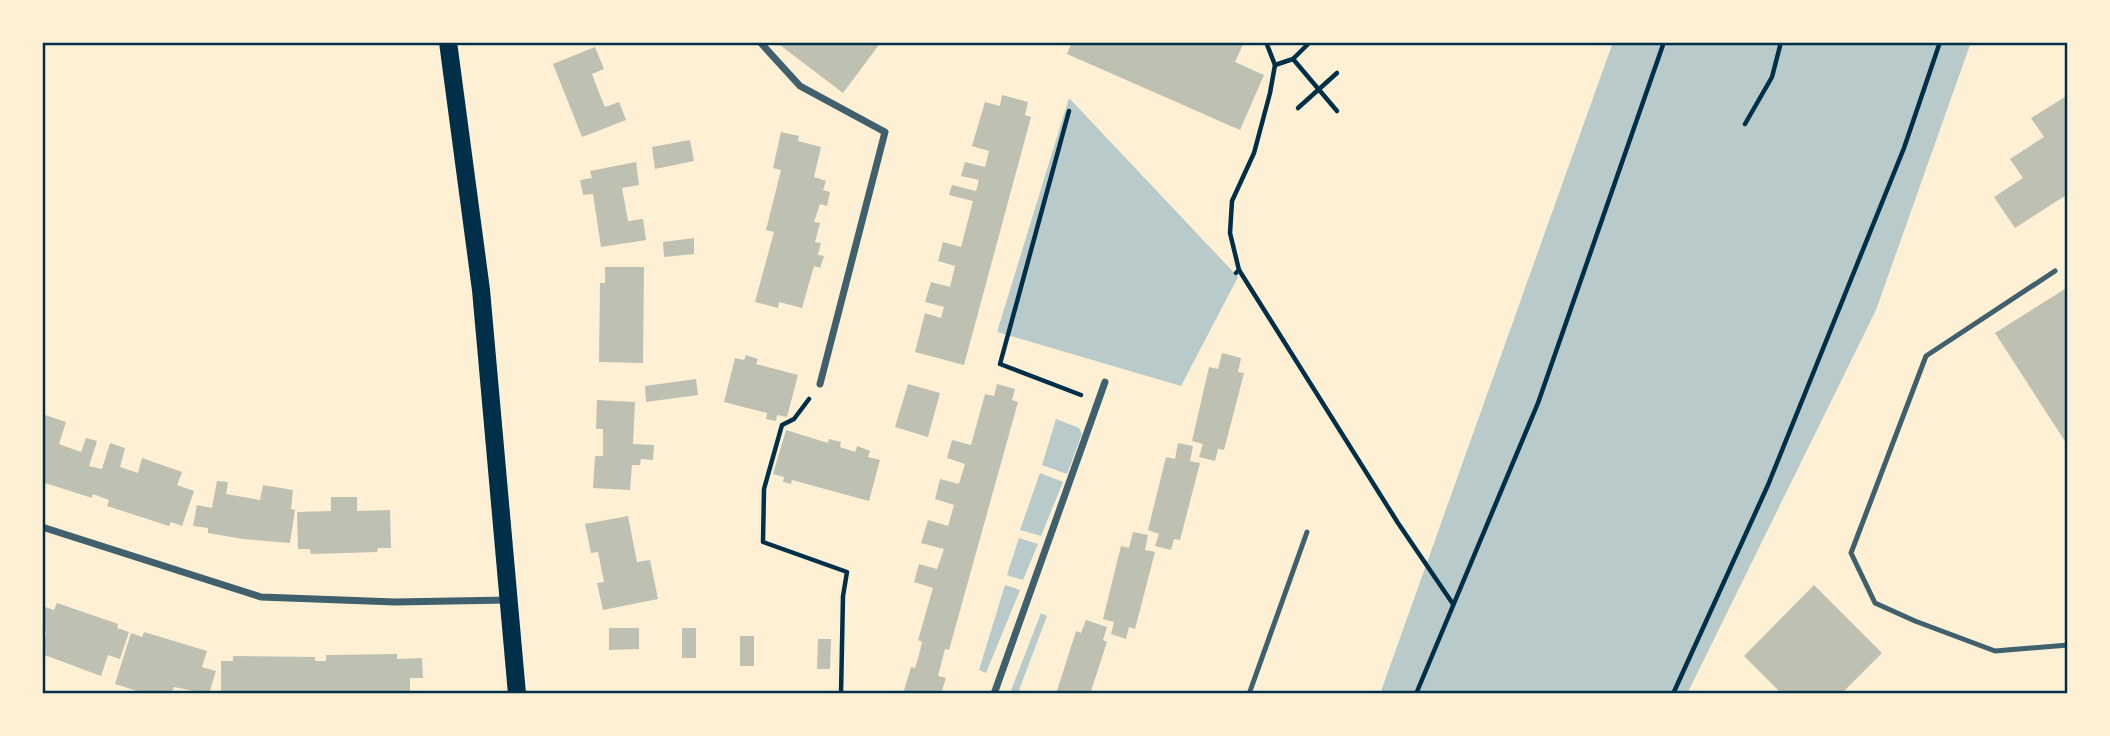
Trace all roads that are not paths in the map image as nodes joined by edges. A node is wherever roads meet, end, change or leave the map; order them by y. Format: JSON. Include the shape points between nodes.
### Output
{"nodes":[{"id":1,"x":448,"y":42,"type":"edge"},
{"id":2,"x":760,"y":42,"type":"edge"},
{"id":3,"x":2055,"y":271,"type":"dead end"},
{"id":4,"x":1105,"y":382,"type":"dead end"},
{"id":5,"x":820,"y":384,"type":"road end"},
{"id":6,"x":42,"y":527,"type":"edge"},
{"id":7,"x":1307,"y":533,"type":"dead end"},
{"id":8,"x":509,"y":600,"type":"junction"},
{"id":9,"x":2068,"y":645,"type":"edge"},
{"id":10,"x":517,"y":694,"type":"edge"},
{"id":11,"x":993,"y":694,"type":"edge"},
{"id":12,"x":1249,"y":694,"type":"edge"}],
"edges":[{"from":1,"to":8,"type":"main road","via":[[481,290]]},
{"from":2,"to":5,"type":"street","via":[[800,86],[885,132]]},
{"from":3,"to":9,"type":"lane","via":[[1926,356],[1851,553],[1875,603],[1915,621],[1995,650]]},
{"from":4,"to":11,"type":"street"},
{"from":6,"to":8,"type":"street","via":[[261,597]]},
{"from":7,"to":12,"type":"lane"},
{"from":8,"to":10,"type":"main road"}]}
